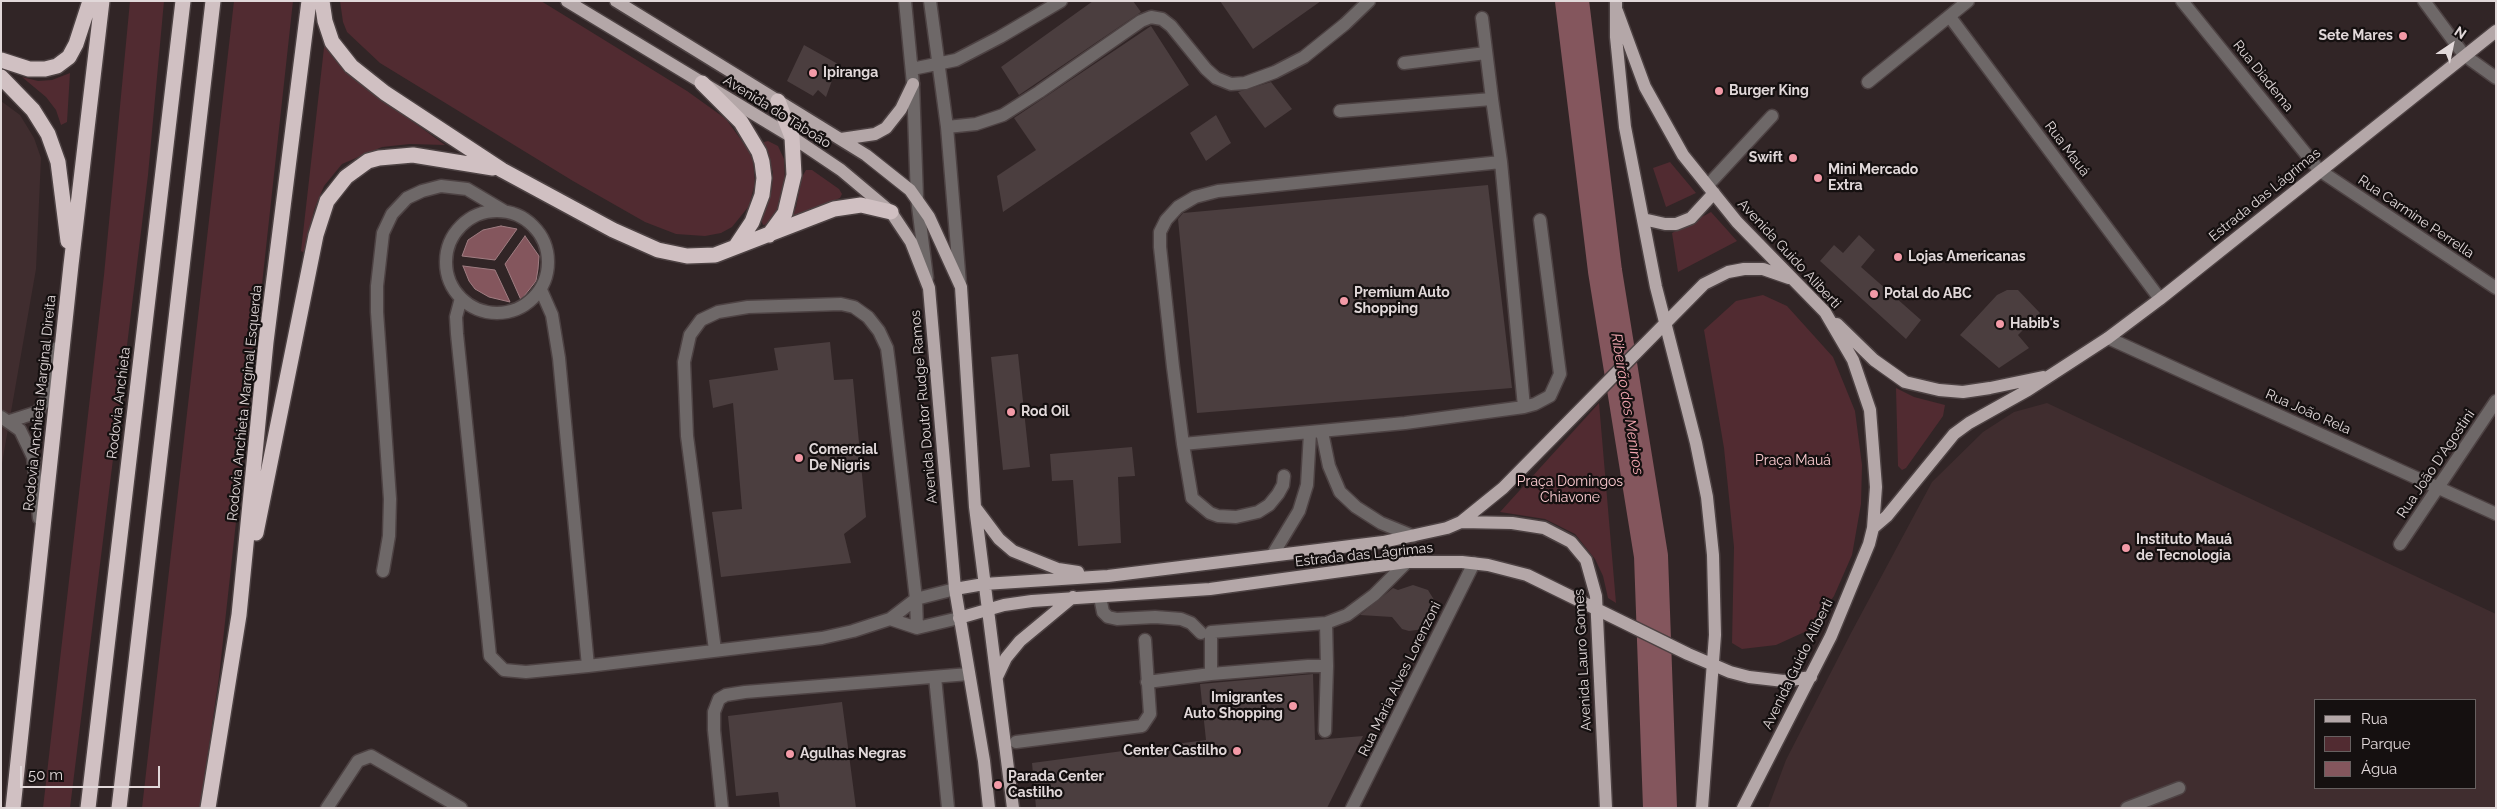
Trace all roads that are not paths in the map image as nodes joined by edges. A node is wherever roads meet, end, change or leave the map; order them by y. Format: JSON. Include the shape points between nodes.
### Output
{"nodes":[{"id":1,"x":90,"y":1,"type":"edge"},
{"id":2,"x":102,"y":1,"type":"edge"},
{"id":3,"x":183,"y":1,"type":"edge"},
{"id":4,"x":213,"y":1,"type":"edge"},
{"id":5,"x":309,"y":1,"type":"edge"},
{"id":6,"x":322,"y":1,"type":"edge"},
{"id":7,"x":568,"y":1,"type":"edge"},
{"id":8,"x":616,"y":1,"type":"edge"},
{"id":9,"x":905,"y":1,"type":"edge"},
{"id":10,"x":930,"y":1,"type":"edge"},
{"id":11,"x":1061,"y":1,"type":"edge"},
{"id":12,"x":1369,"y":1,"type":"edge"},
{"id":13,"x":1968,"y":1,"type":"edge"},
{"id":14,"x":2182,"y":1,"type":"edge"},
{"id":15,"x":2424,"y":1,"type":"edge"},
{"id":16,"x":1616,"y":6,"type":"edge"},
{"id":17,"x":1950,"y":17,"type":"junction"},
{"id":18,"x":1482,"y":18,"type":"dead end"},
{"id":19,"x":2496,"y":31,"type":"edge"},
{"id":20,"x":1486,"y":54,"type":"junction"},
{"id":21,"x":2464,"y":55,"type":"junction"},
{"id":22,"x":1,"y":60,"type":"edge"},
{"id":23,"x":1404,"y":63,"type":"dead end"},
{"id":24,"x":938,"y":65,"type":"junction"},
{"id":25,"x":912,"y":69,"type":"junction"},
{"id":26,"x":1,"y":77,"type":"edge"},
{"id":27,"x":2496,"y":78,"type":"edge"},
{"id":28,"x":1868,"y":82,"type":"dead end"},
{"id":29,"x":702,"y":83,"type":"junction"},
{"id":30,"x":913,"y":84,"type":"junction"},
{"id":31,"x":1492,"y":99,"type":"junction"},
{"id":32,"x":778,"y":100,"type":"junction"},
{"id":33,"x":1340,"y":111,"type":"dead end"},
{"id":34,"x":1772,"y":116,"type":"dead end"},
{"id":35,"x":947,"y":127,"type":"junction"},
{"id":36,"x":792,"y":137,"type":"junction"},
{"id":37,"x":841,"y":139,"type":"junction"},
{"id":38,"x":1501,"y":162,"type":"junction"},
{"id":39,"x":502,"y":170,"type":"junction"},
{"id":40,"x":2319,"y":170,"type":"junction"},
{"id":41,"x":1711,"y":189,"type":"junction"},
{"id":42,"x":917,"y":198,"type":"junction"},
{"id":43,"x":504,"y":211,"type":"junction"},
{"id":44,"x":892,"y":212,"type":"junction"},
{"id":45,"x":1643,"y":219,"type":"junction"},
{"id":46,"x":1540,"y":220,"type":"dead end"},
{"id":47,"x":769,"y":235,"type":"junction"},
{"id":48,"x":736,"y":246,"type":"junction"},
{"id":49,"x":71,"y":265,"type":"junction"},
{"id":50,"x":1789,"y":278,"type":"junction"},
{"id":51,"x":961,"y":287,"type":"junction"},
{"id":52,"x":929,"y":288,"type":"junction"},
{"id":53,"x":2496,"y":288,"type":"edge"},
{"id":54,"x":541,"y":290,"type":"junction"},
{"id":55,"x":461,"y":298,"type":"junction"},
{"id":56,"x":2160,"y":300,"type":"junction"},
{"id":57,"x":66,"y":310,"type":"junction"},
{"id":58,"x":1825,"y":312,"type":"junction"},
{"id":59,"x":1666,"y":322,"type":"junction"},
{"id":60,"x":2108,"y":338,"type":"junction"},
{"id":61,"x":2048,"y":376,"type":"junction"},
{"id":62,"x":2496,"y":401,"type":"edge"},
{"id":63,"x":1524,"y":407,"type":"junction"},
{"id":64,"x":6,"y":419,"type":"edge"},
{"id":65,"x":1316,"y":433,"type":"junction"},
{"id":66,"x":1183,"y":444,"type":"junction"},
{"id":67,"x":1284,"y":476,"type":"dead end"},
{"id":68,"x":2439,"y":488,"type":"junction"},
{"id":69,"x":975,"y":507,"type":"junction"},
{"id":70,"x":2496,"y":514,"type":"edge"},
{"id":71,"x":1462,"y":522,"type":"junction"},
{"id":72,"x":1873,"y":528,"type":"junction"},
{"id":73,"x":1413,"y":536,"type":"junction"},
{"id":74,"x":42,"y":543,"type":"junction"},
{"id":75,"x":2400,"y":544,"type":"dead end"},
{"id":76,"x":1273,"y":554,"type":"junction"},
{"id":77,"x":1407,"y":562,"type":"junction"},
{"id":78,"x":1474,"y":563,"type":"junction"},
{"id":79,"x":383,"y":572,"type":"dead end"},
{"id":80,"x":1108,"y":576,"type":"junction"},
{"id":81,"x":984,"y":584,"type":"junction"},
{"id":82,"x":955,"y":589,"type":"junction"},
{"id":83,"x":1073,"y":597,"type":"junction"},
{"id":84,"x":1100,"y":597,"type":"junction"},
{"id":85,"x":916,"y":599,"type":"junction"},
{"id":86,"x":988,"y":610,"type":"junction"},
{"id":87,"x":1597,"y":610,"type":"junction"},
{"id":88,"x":239,"y":615,"type":"junction"},
{"id":89,"x":958,"y":618,"type":"junction"},
{"id":90,"x":890,"y":619,"type":"junction"},
{"id":91,"x":1326,"y":623,"type":"junction"},
{"id":92,"x":917,"y":628,"type":"junction"},
{"id":93,"x":1201,"y":633,"type":"dead end"},
{"id":94,"x":1144,"y":640,"type":"dead end"},
{"id":95,"x":715,"y":650,"type":"junction"},
{"id":96,"x":1714,"y":665,"type":"junction"},
{"id":97,"x":588,"y":666,"type":"junction"},
{"id":98,"x":1327,"y":666,"type":"junction"},
{"id":99,"x":968,"y":674,"type":"junction"},
{"id":100,"x":1211,"y":674,"type":"junction"},
{"id":101,"x":935,"y":677,"type":"junction"},
{"id":102,"x":1811,"y":677,"type":"junction"},
{"id":103,"x":997,"y":678,"type":"junction"},
{"id":104,"x":1146,"y":682,"type":"junction"},
{"id":105,"x":1325,"y":731,"type":"dead end"},
{"id":106,"x":1016,"y":742,"type":"dead end"},
{"id":107,"x":2179,"y":788,"type":"dead end"},
{"id":108,"x":13,"y":808,"type":"edge"},
{"id":109,"x":88,"y":808,"type":"edge"},
{"id":110,"x":119,"y":808,"type":"edge"},
{"id":111,"x":208,"y":808,"type":"edge"},
{"id":112,"x":327,"y":808,"type":"edge"},
{"id":113,"x":461,"y":808,"type":"edge"},
{"id":114,"x":722,"y":808,"type":"edge"},
{"id":115,"x":948,"y":808,"type":"edge"},
{"id":116,"x":989,"y":808,"type":"edge"},
{"id":117,"x":1013,"y":808,"type":"edge"},
{"id":118,"x":1352,"y":808,"type":"edge"},
{"id":119,"x":1606,"y":808,"type":"edge"},
{"id":120,"x":1702,"y":808,"type":"edge"},
{"id":121,"x":1744,"y":808,"type":"edge"},
{"id":122,"x":2127,"y":808,"type":"edge"}],
"edges":[{"from":1,"to":22,"type":"highway","via":[[76,44],[69,57],[57,66],[29,69]]},
{"from":2,"to":49,"type":"highway","name":"Rodovia Anchieta Marginal Direita"},
{"from":3,"to":109,"type":"highway","name":"Rodovia Anchieta"},
{"from":4,"to":110,"type":"highway"},
{"from":5,"to":88,"type":"highway","name":"Rodovia Anchieta Marginal Esquerda","via":[[266,342]]},
{"from":6,"to":39,"type":"highway","via":[[332,42],[351,66],[385,93]]},
{"from":7,"to":29,"type":"main road","name":"Avenida do Taboão"},
{"from":8,"to":32,"type":"main road","name":"Avenida do Taboão"},
{"from":9,"to":25,"type":"street","name":"Avenida Doutor Rudge Ramos"},
{"from":10,"to":24,"type":"street"},
{"from":11,"to":24,"type":"street","via":[[956,60]]},
{"from":12,"to":35,"type":"street","via":[[1304,56],[1275,72],[1231,84],[1216,78],[1206,69],[1162,19],[1140,20],[1003,115],[976,124]]},
{"from":13,"to":17,"type":"street"},
{"from":14,"to":40,"type":"street","name":"Rua Diadema"},
{"from":15,"to":21,"type":"street"},
{"from":16,"to":41,"type":"main road","name":"Avenida Guido Aliberti","via":[[1645,87],[1683,155]]},
{"from":16,"to":45,"type":"main road","name":"Avenida Guido Aliberti","via":[[1625,127]]},
{"from":17,"to":28,"type":"street"},
{"from":17,"to":56,"type":"street","name":"Rua Mauá"},
{"from":18,"to":20,"type":"street"},
{"from":19,"to":21,"type":"main road","name":"Estrada das Lágrimas"},
{"from":20,"to":23,"type":"street"},
{"from":20,"to":31,"type":"street"},
{"from":21,"to":27,"type":"street"},
{"from":21,"to":40,"type":"main road","name":"Estrada das Lágrimas"},
{"from":24,"to":25,"type":"street"},
{"from":24,"to":35,"type":"street"},
{"from":25,"to":30,"type":"street","name":"Avenida Doutor Rudge Ramos"},
{"from":26,"to":49,"type":"highway","via":[[33,110],[48,134],[58,162]]},
{"from":29,"to":36,"type":"main road","name":"Avenida do Taboão"},
{"from":29,"to":48,"type":"highway","via":[[741,122],[762,162],[762,195],[752,222]]},
{"from":30,"to":37,"type":"main road","via":[[901,110],[886,128],[875,134]]},
{"from":30,"to":42,"type":"street","name":"Avenida Doutor Rudge Ramos"},
{"from":31,"to":33,"type":"street"},
{"from":31,"to":38,"type":"street"},
{"from":32,"to":36,"type":"highway"},
{"from":32,"to":37,"type":"main road","name":"Avenida do Taboão"},
{"from":34,"to":41,"type":"street"},
{"from":35,"to":51,"type":"street"},
{"from":36,"to":44,"type":"main road","name":"Avenida do Taboão"},
{"from":36,"to":47,"type":"highway","via":[[795,160],[791,195],[785,213]]},
{"from":37,"to":42,"type":"main road","name":"Avenida do Taboão","via":[[892,175]]},
{"from":38,"to":63,"type":"street"},
{"from":38,"to":66,"type":"street","via":[[1218,191],[1195,197],[1178,207],[1160,232],[1160,247]]},
{"from":39,"to":48,"type":"highway","via":[[613,230],[658,250],[697,257],[714,255]]},
{"from":39,"to":88,"type":"highway","via":[[413,155],[379,158],[363,164],[346,177],[327,202],[316,235]]},
{"from":40,"to":53,"type":"street","name":"Rua Carmine Perrella"},
{"from":40,"to":56,"type":"main road","name":"Estrada das Lágrimas"},
{"from":41,"to":45,"type":"main road","via":[[1691,218],[1676,224]]},
{"from":41,"to":50,"type":"main road","name":"Avenida Guido Aliberti"},
{"from":42,"to":51,"type":"main road","name":"Avenida do Taboão"},
{"from":42,"to":52,"type":"street","name":"Avenida Doutor Rudge Ramos"},
{"from":43,"to":54,"type":"street","via":[[526,219],[542,236],[549,257],[546,280]]},
{"from":43,"to":55,"type":"street","via":[[481,213],[471,218],[449,244],[446,267]]},
{"from":43,"to":79,"type":"street","via":[[466,189],[441,186],[422,190],[407,198],[392,214],[383,234],[377,278],[377,312],[390,499],[389,536]]},
{"from":44,"to":47,"type":"highway","via":[[869,206],[846,206]]},
{"from":44,"to":52,"type":"main road","name":"Avenida do Taboão","via":[[911,242]]},
{"from":45,"to":59,"type":"main road","name":"Avenida Guido Aliberti"},
{"from":46,"to":63,"type":"street","via":[[1560,374],[1550,396]]},
{"from":47,"to":48,"type":"highway"},
{"from":49,"to":57,"type":"highway","name":"Rodovia Anchieta Marginal Direita"},
{"from":50,"to":58,"type":"main road","name":"Avenida Guido Aliberti"},
{"from":50,"to":59,"type":"main road","name":"Estrada das Lágrimas","via":[[1764,269],[1728,272],[1704,284]]},
{"from":51,"to":69,"type":"main road"},
{"from":52,"to":82,"type":"main road","name":"Avenida Doutor Rudge Ramos"},
{"from":54,"to":55,"type":"street","via":[[524,306],[503,313],[480,310]]},
{"from":54,"to":97,"type":"street","via":[[552,315],[560,358]]},
{"from":55,"to":97,"type":"street","via":[[456,317],[457,334],[490,656],[504,670],[526,672]]},
{"from":56,"to":60,"type":"main road","name":"Estrada das Lágrimas"},
{"from":57,"to":64,"type":"street","via":[[45,400],[38,412],[30,417]]},
{"from":57,"to":74,"type":"highway","name":"Rodovia Anchieta Marginal Direita"},
{"from":58,"to":61,"type":"main road","name":"Estrada das Lágrimas","via":[[1874,360],[1905,382],[1963,392]]},
{"from":58,"to":72,"type":"main road","name":"Avenida Guido Aliberti","via":[[1853,360],[1870,410],[1876,487]]},
{"from":59,"to":71,"type":"main road","name":"Estrada das Lágrimas","via":[[1503,488]]},
{"from":59,"to":96,"type":"main road","name":"Avenida Guido Aliberti","via":[[1707,497],[1713,565]]},
{"from":60,"to":61,"type":"main road","name":"Estrada das Lágrimas"},
{"from":60,"to":68,"type":"street","name":"Rua João Rela"},
{"from":61,"to":72,"type":"main road","name":"Estrada das Lágrimas","via":[[1954,434],[1892,510]]},
{"from":62,"to":68,"type":"street","name":"Rua João D'Agostini"},
{"from":63,"to":65,"type":"street"},
{"from":64,"to":74,"type":"street","via":[[23,434],[33,457]]},
{"from":65,"to":66,"type":"street"},
{"from":65,"to":73,"type":"street","via":[[1340,492],[1356,508]]},
{"from":65,"to":76,"type":"street","via":[[1299,511]]},
{"from":66,"to":67,"type":"street","via":[[1192,498],[1218,516],[1236,517],[1258,512],[1269,505],[1283,486]]},
{"from":68,"to":70,"type":"street","name":"Rua João Rela"},
{"from":68,"to":75,"type":"street","name":"Rua João D'Agostini"},
{"from":69,"to":80,"type":"main road","via":[[999,539],[1026,558],[1058,569]]},
{"from":69,"to":81,"type":"main road"},
{"from":71,"to":73,"type":"main road","name":"Estrada das Lágrimas"},
{"from":71,"to":87,"type":"main road","name":"Avenida Lauro Gomes","via":[[1524,524],[1544,528],[1565,538],[1580,550],[1588,564]]},
{"from":72,"to":102,"type":"main road","name":"Avenida Guido Aliberti","via":[[1853,584]]},
{"from":73,"to":76,"type":"main road","name":"Estrada das Lágrimas"},
{"from":74,"to":108,"type":"highway","name":"Rodovia Anchieta Marginal Direita"},
{"from":76,"to":80,"type":"main road","name":"Estrada das Lágrimas"},
{"from":77,"to":78,"type":"main road","name":"Estrada das Lágrimas"},
{"from":77,"to":84,"type":"main road","name":"Estrada das Lágrimas","via":[[1210,589]]},
{"from":77,"to":91,"type":"street","via":[[1374,595],[1347,615]]},
{"from":78,"to":87,"type":"main road","name":"Estrada das Lágrimas","via":[[1527,575]]},
{"from":78,"to":118,"type":"street","name":"Rua Maria Alves Lorenzoni"},
{"from":80,"to":81,"type":"main road","name":"Estrada das Lágrimas"},
{"from":81,"to":82,"type":"main road","name":"Estrada das Lágrimas"},
{"from":81,"to":86,"type":"main road"},
{"from":82,"to":85,"type":"street"},
{"from":82,"to":89,"type":"main road","name":"Avenida Doutor Rudge Ramos"},
{"from":83,"to":84,"type":"main road","name":"Estrada das Lágrimas"},
{"from":83,"to":86,"type":"main road","name":"Estrada das Lágrimas"},
{"from":83,"to":103,"type":"main road","via":[[1020,641],[1006,658]]},
{"from":84,"to":93,"type":"street","via":[[1103,612],[1108,617],[1180,618]]},
{"from":85,"to":90,"type":"street"},
{"from":85,"to":92,"type":"street"},
{"from":85,"to":95,"type":"street","via":[[888,356],[879,331],[854,307],[841,304],[748,307],[718,312],[701,320],[690,335],[684,362],[687,436]]},
{"from":86,"to":89,"type":"main road","name":"Estrada das Lágrimas"},
{"from":86,"to":103,"type":"main road"},
{"from":87,"to":96,"type":"main road","name":"Estrada das Lágrimas"},
{"from":87,"to":119,"type":"main road","name":"Avenida Lauro Gomes"},
{"from":88,"to":111,"type":"highway","name":"Rodovia Anchieta Marginal Esquerda"},
{"from":89,"to":92,"type":"street"},
{"from":89,"to":99,"type":"main road","name":"Avenida Doutor Rudge Ramos"},
{"from":90,"to":92,"type":"street"},
{"from":90,"to":95,"type":"street","via":[[822,638]]},
{"from":91,"to":98,"type":"street"},
{"from":91,"to":100,"type":"street","via":[[1211,632]]},
{"from":94,"to":104,"type":"street"},
{"from":95,"to":97,"type":"street"},
{"from":96,"to":102,"type":"main road","name":"Estrada das Lágrimas","via":[[1767,680]]},
{"from":96,"to":120,"type":"main road","name":"Avenida Guido Aliberti"},
{"from":98,"to":100,"type":"street"},
{"from":98,"to":105,"type":"street"},
{"from":99,"to":101,"type":"street"},
{"from":99,"to":116,"type":"main road","name":"Avenida Doutor Rudge Ramos"},
{"from":100,"to":104,"type":"street"},
{"from":101,"to":114,"type":"street","via":[[755,691],[719,699],[714,712],[714,730]]},
{"from":101,"to":115,"type":"street"},
{"from":102,"to":121,"type":"main road","name":"Avenida Guido Aliberti"},
{"from":103,"to":117,"type":"main road"},
{"from":104,"to":106,"type":"street","via":[[1150,714],[1142,726]]},
{"from":107,"to":122,"type":"street"},
{"from":112,"to":113,"type":"street","via":[[358,761],[372,756]]}]}
